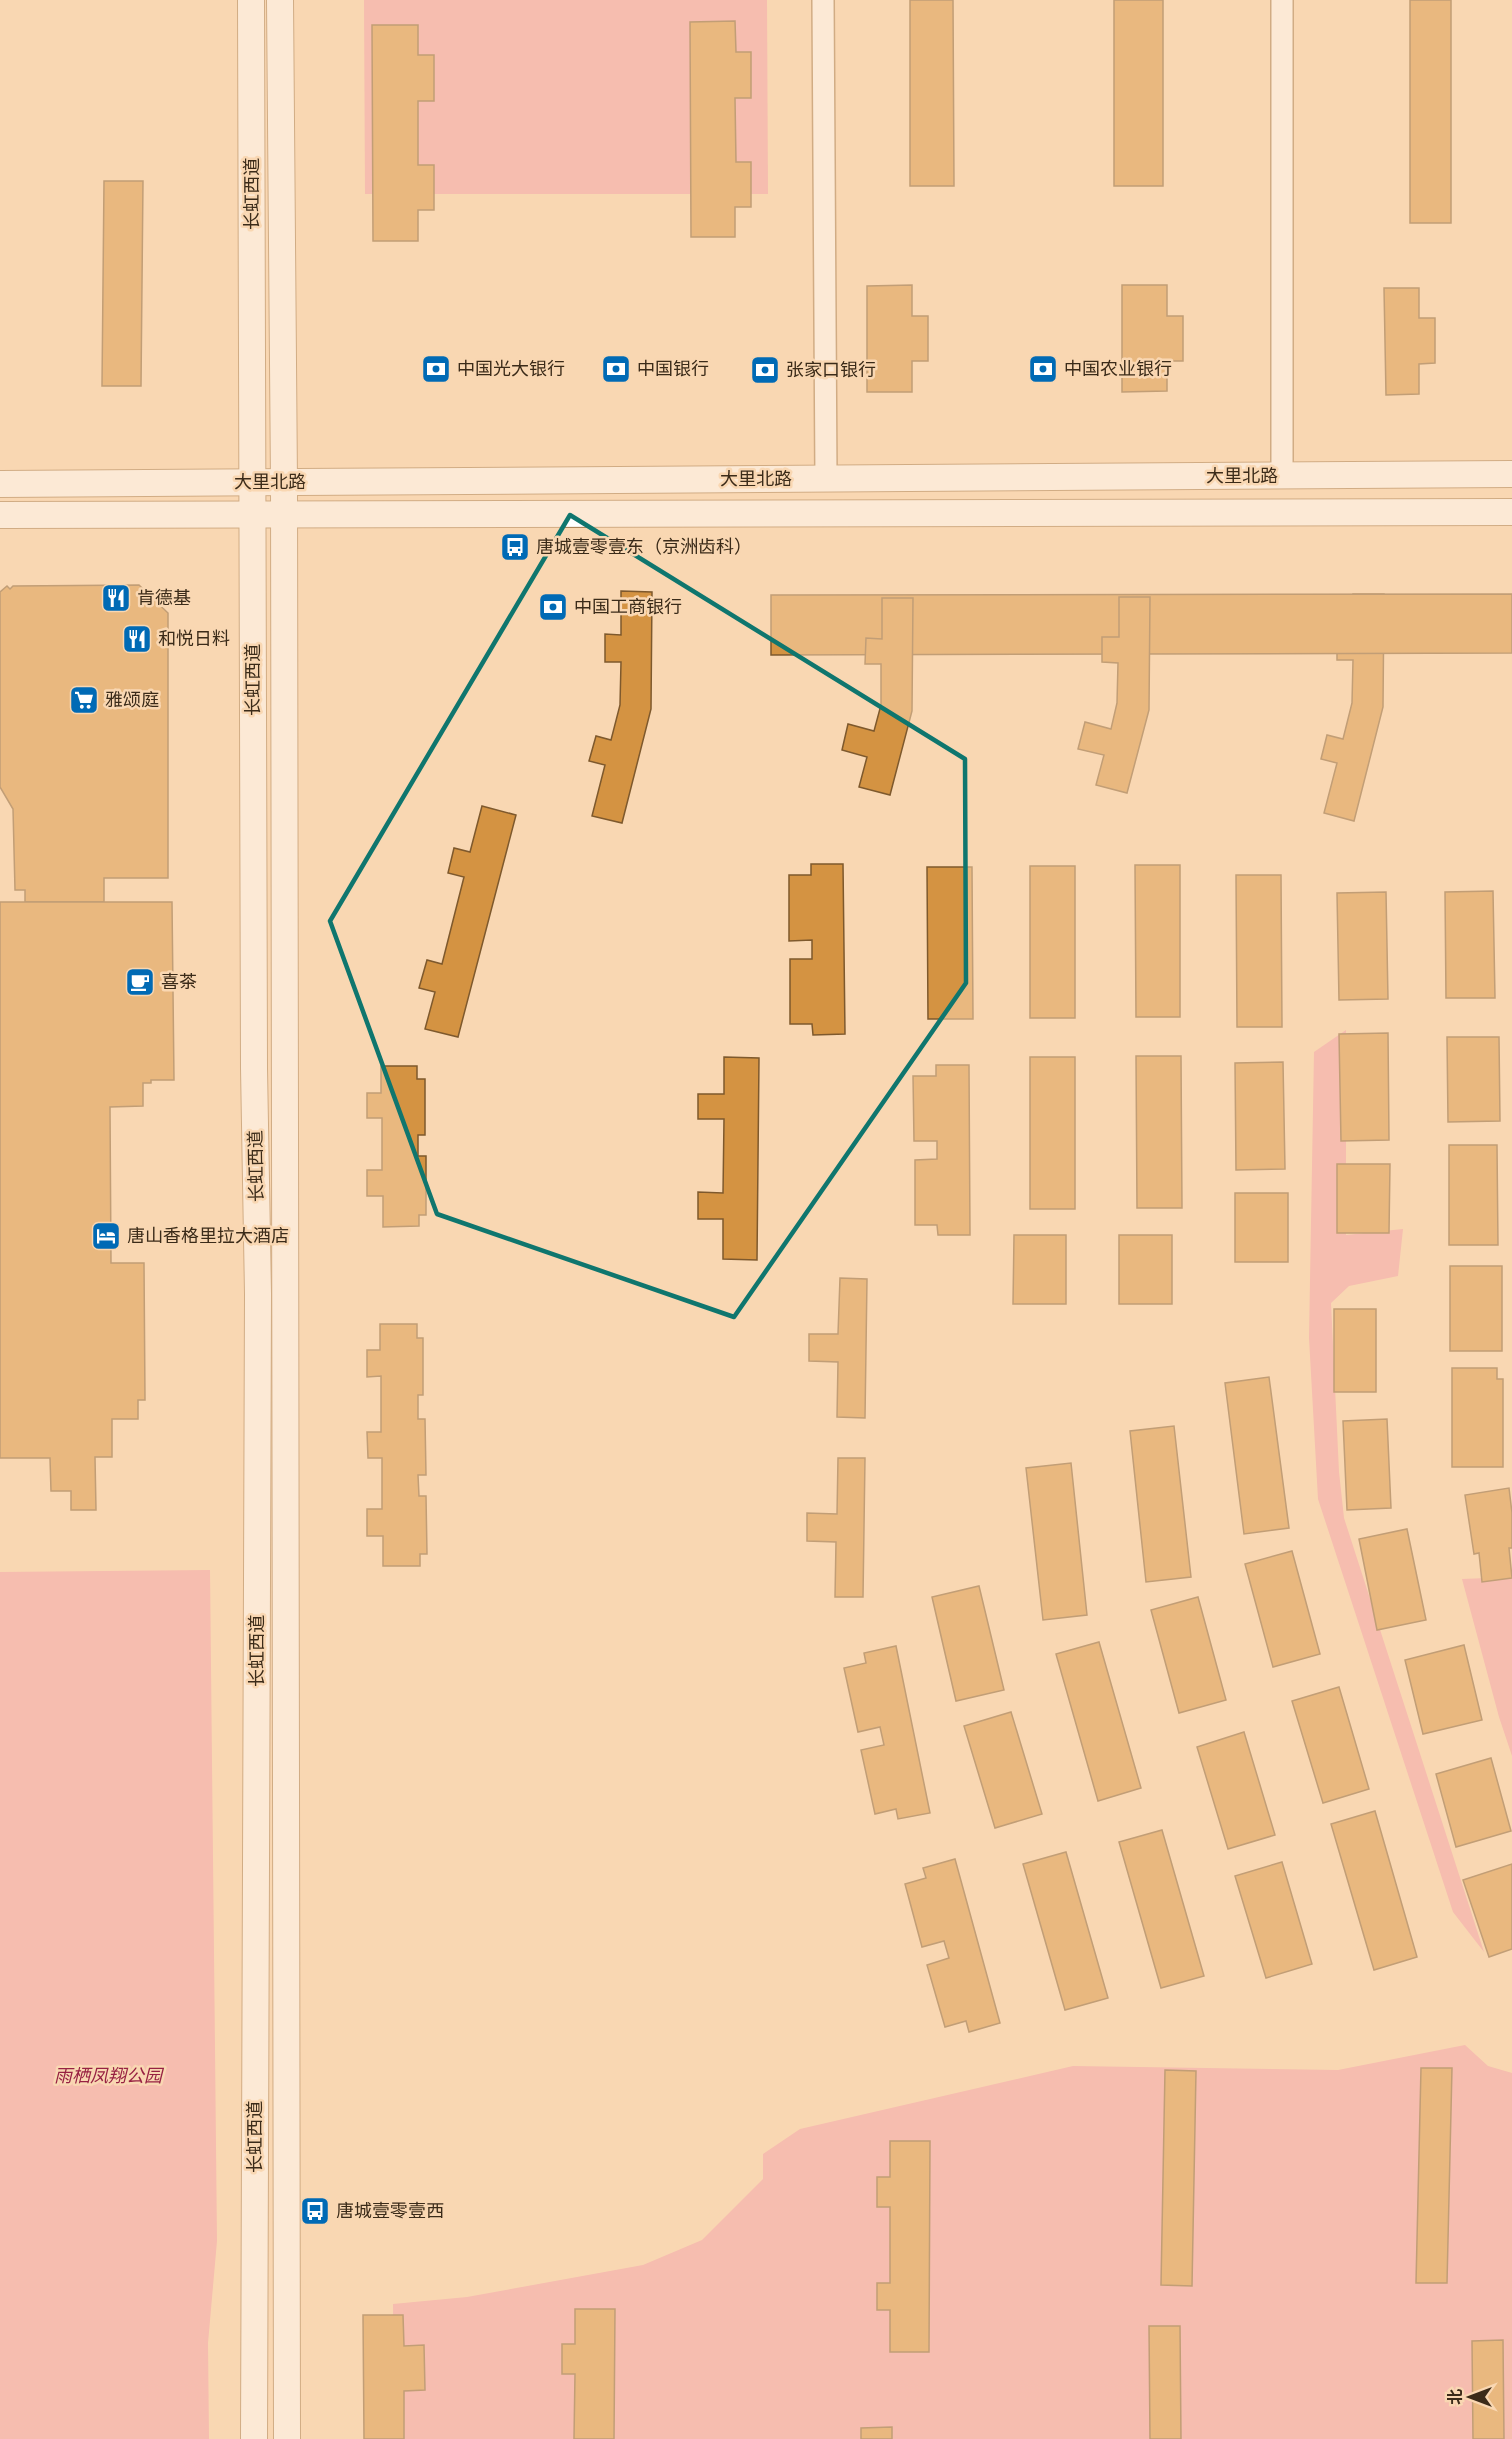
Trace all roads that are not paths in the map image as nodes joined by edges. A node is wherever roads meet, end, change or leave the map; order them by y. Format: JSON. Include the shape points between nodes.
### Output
{"nodes":[{"id":1,"x":252,"y":0,"type":"edge"},
{"id":2,"x":280,"y":0,"type":"edge"},
{"id":3,"x":823,"y":0,"type":"edge"},
{"id":4,"x":1281,"y":0,"type":"edge"},
{"id":5,"x":1512,"y":474,"type":"edge"},
{"id":6,"x":1282,"y":476,"type":"junction"},
{"id":7,"x":826,"y":479,"type":"junction"},
{"id":8,"x":252,"y":482,"type":"junction"},
{"id":9,"x":284,"y":483,"type":"junction"},
{"id":10,"x":0,"y":484,"type":"edge"},
{"id":11,"x":1512,"y":512,"type":"edge"},
{"id":12,"x":252,"y":513,"type":"junction"},
{"id":13,"x":284,"y":513,"type":"junction"},
{"id":14,"x":0,"y":515,"type":"edge"},
{"id":15,"x":254,"y":2439,"type":"edge"},
{"id":16,"x":286,"y":2439,"type":"edge"}],
"edges":[{"from":1,"to":8,"type":"main road","name":"长虹西道"},
{"from":2,"to":9,"type":"main road","name":"长虹西道"},
{"from":3,"to":7,"type":"street"},
{"from":4,"to":6,"type":"street"},
{"from":5,"to":6,"type":"main road","name":"大里北路"},
{"from":6,"to":7,"type":"main road","name":"大里北路"},
{"from":7,"to":9,"type":"main road","name":"大里北路"},
{"from":8,"to":9,"type":"main road","name":"大里北路"},
{"from":8,"to":10,"type":"main road","name":"大里北路"},
{"from":8,"to":12,"type":"main road","name":"长虹西道"},
{"from":9,"to":13,"type":"main road","name":"长虹西道"},
{"from":11,"to":13,"type":"main road","name":"大里北路"},
{"from":12,"to":13,"type":"main road","name":"大里北路"},
{"from":12,"to":14,"type":"main road","name":"大里北路"},
{"from":12,"to":15,"type":"main road","name":"长虹西道","via":[[258,1294]]},
{"from":13,"to":16,"type":"main road","name":"长虹西道"}]}
